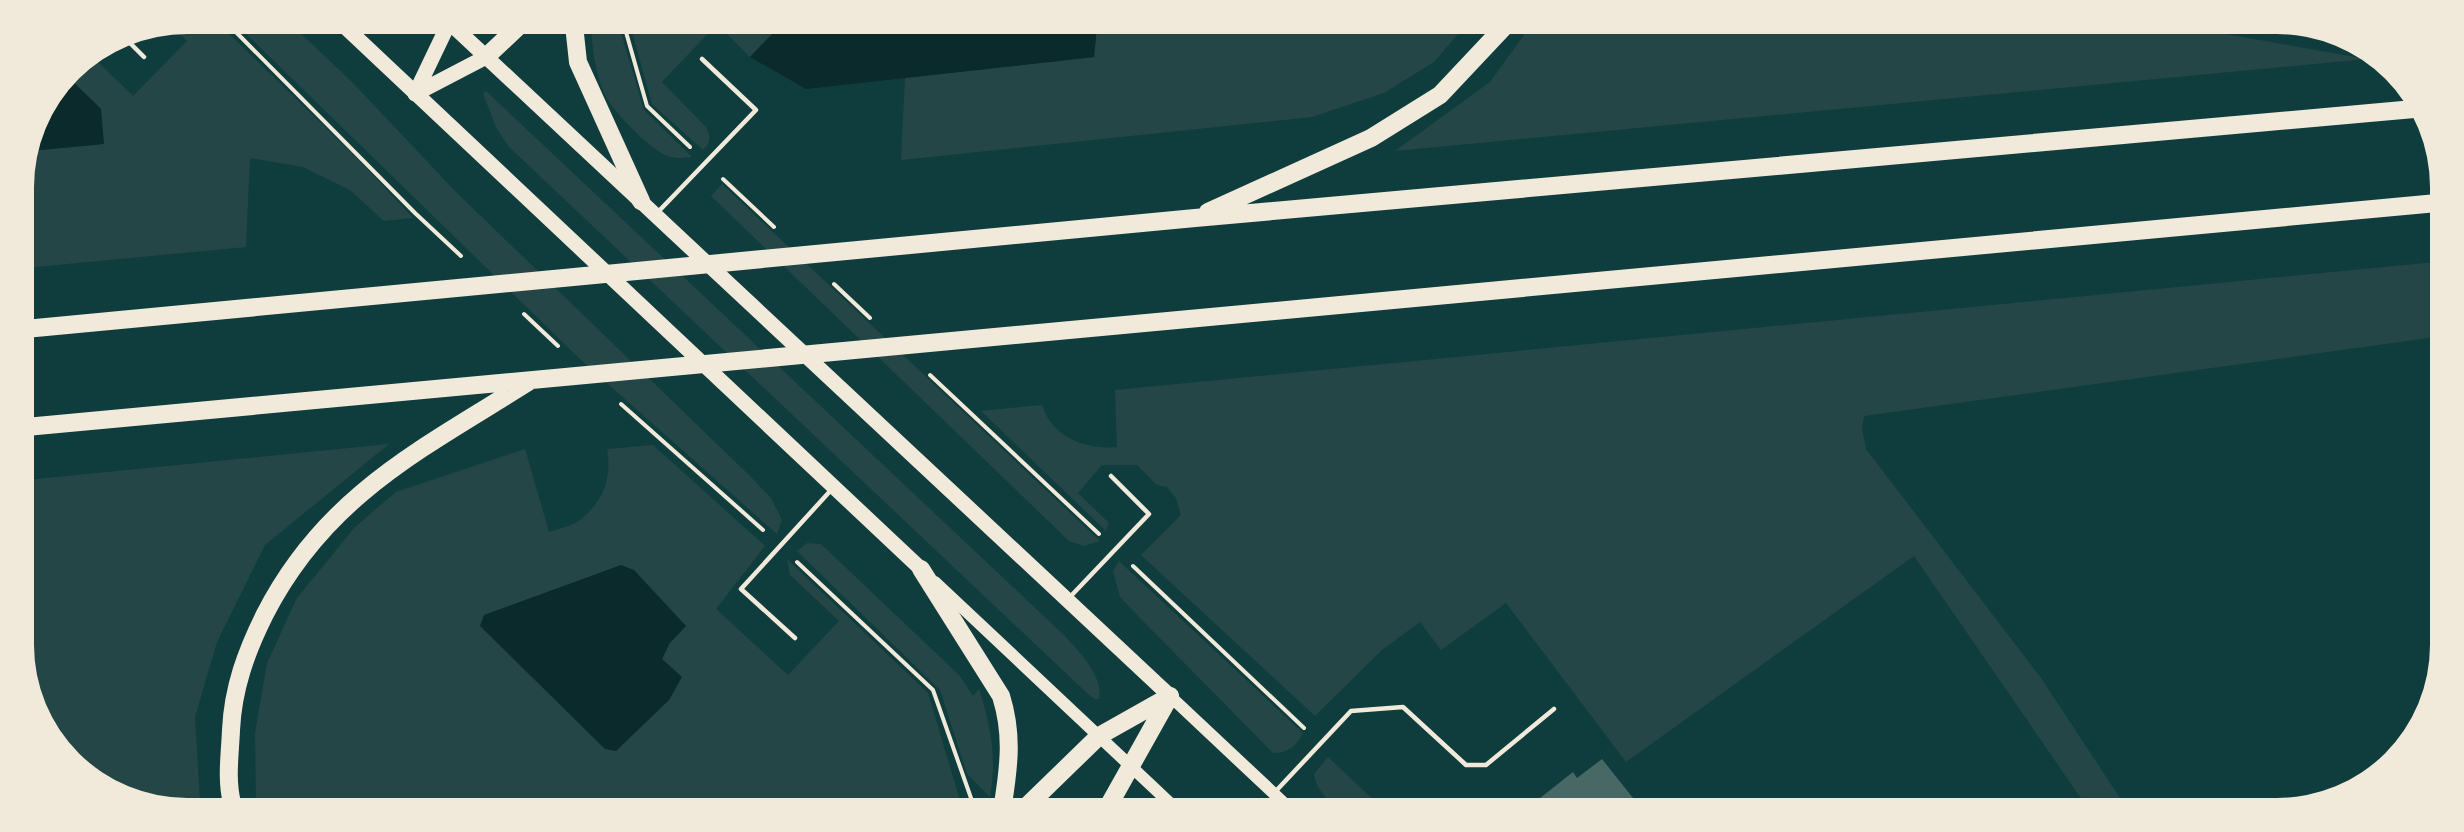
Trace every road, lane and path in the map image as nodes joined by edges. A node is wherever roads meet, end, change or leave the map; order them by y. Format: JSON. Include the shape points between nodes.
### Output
{"nodes":[{"id":1,"x":1497,"y":34,"type":"edge"},
{"id":2,"x":353,"y":35,"type":"edge"},
{"id":3,"x":445,"y":35,"type":"edge"},
{"id":4,"x":461,"y":35,"type":"edge"},
{"id":5,"x":510,"y":35,"type":"edge"},
{"id":6,"x":575,"y":35,"type":"edge"},
{"id":7,"x":627,"y":35,"type":"edge"},
{"id":8,"x":132,"y":45,"type":"edge"},
{"id":9,"x":144,"y":57,"type":"dead end"},
{"id":10,"x":486,"y":57,"type":"junction"},
{"id":11,"x":702,"y":59,"type":"dead end"},
{"id":12,"x":415,"y":94,"type":"junction"},
{"id":13,"x":2408,"y":110,"type":"edge"},
{"id":14,"x":707,"y":163,"type":"junction"},
{"id":15,"x":641,"y":201,"type":"junction"},
{"id":16,"x":2430,"y":204,"type":"edge"},
{"id":17,"x":655,"y":215,"type":"junction"},
{"id":18,"x":1195,"y":218,"type":"junction"},
{"id":19,"x":776,"y":229,"type":"dead end"},
{"id":20,"x":828,"y":278,"type":"dead end"},
{"id":21,"x":872,"y":319,"type":"dead end"},
{"id":22,"x":35,"y":327,"type":"edge"},
{"id":23,"x":924,"y":368,"type":"dead end"},
{"id":24,"x":534,"y":379,"type":"junction"},
{"id":25,"x":34,"y":426,"type":"edge"},
{"id":26,"x":1110,"y":476,"type":"dead end"},
{"id":27,"x":834,"y":487,"type":"junction"},
{"id":28,"x":1115,"y":549,"type":"junction"},
{"id":29,"x":921,"y":569,"type":"junction"},
{"id":30,"x":1067,"y":600,"type":"junction"},
{"id":31,"x":795,"y":638,"type":"dead end"},
{"id":32,"x":1170,"y":696,"type":"junction"},
{"id":33,"x":1554,"y":709,"type":"dead end"},
{"id":34,"x":1099,"y":736,"type":"junction"},
{"id":35,"x":1320,"y":743,"type":"junction"},
{"id":36,"x":1132,"y":767,"type":"junction"},
{"id":37,"x":1274,"y":793,"type":"junction"},
{"id":38,"x":1278,"y":797,"type":"edge"},
{"id":39,"x":231,"y":798,"type":"edge"},
{"id":40,"x":1004,"y":798,"type":"edge"},
{"id":41,"x":1036,"y":798,"type":"edge"},
{"id":42,"x":1114,"y":798,"type":"edge"},
{"id":43,"x":1164,"y":798,"type":"edge"}],
"edges":[{"from":1,"to":18,"type":"highway","via":[[1440,95],[1371,138]]},
{"from":2,"to":12,"type":"main road"},
{"from":3,"to":12,"type":"main road"},
{"from":4,"to":10,"type":"main road"},
{"from":5,"to":10,"type":"highway"},
{"from":6,"to":15,"type":"highway","via":[[578,62]]},
{"from":7,"to":14,"type":"path","via":[[647,106]]},
{"from":8,"to":9,"type":"lane"},
{"from":10,"to":12,"type":"main road"},
{"from":10,"to":15,"type":"main road"},
{"from":11,"to":14,"type":"lane","via":[[756,110]]},
{"from":12,"to":27,"type":"main road"},
{"from":13,"to":18,"type":"highway"},
{"from":14,"to":17,"type":"lane"},
{"from":14,"to":19,"type":"path"},
{"from":15,"to":17,"type":"main road"},
{"from":16,"to":24,"type":"highway"},
{"from":17,"to":30,"type":"main road"},
{"from":18,"to":22,"type":"highway"},
{"from":20,"to":21,"type":"path"},
{"from":23,"to":28,"type":"path"},
{"from":24,"to":25,"type":"highway"},
{"from":24,"to":39,"type":"highway","via":[[388,470],[312,539],[279,588],[252,640],[233,698],[228,787]]},
{"from":26,"to":28,"type":"lane","via":[[1149,514]]},
{"from":27,"to":29,"type":"main road"},
{"from":27,"to":31,"type":"lane","via":[[741,589]]},
{"from":28,"to":30,"type":"lane"},
{"from":28,"to":35,"type":"path"},
{"from":29,"to":34,"type":"main road"},
{"from":29,"to":40,"type":"highway","via":[[1001,696],[1011,748]]},
{"from":30,"to":32,"type":"main road"},
{"from":32,"to":34,"type":"highway"},
{"from":32,"to":36,"type":"highway"},
{"from":32,"to":37,"type":"main road"},
{"from":33,"to":35,"type":"lane","via":[[1486,765],[1466,765],[1403,707],[1351,711]]},
{"from":34,"to":36,"type":"main road"},
{"from":34,"to":41,"type":"highway"},
{"from":35,"to":37,"type":"lane"},
{"from":36,"to":42,"type":"highway"},
{"from":36,"to":43,"type":"main road"},
{"from":37,"to":38,"type":"main road"}]}
